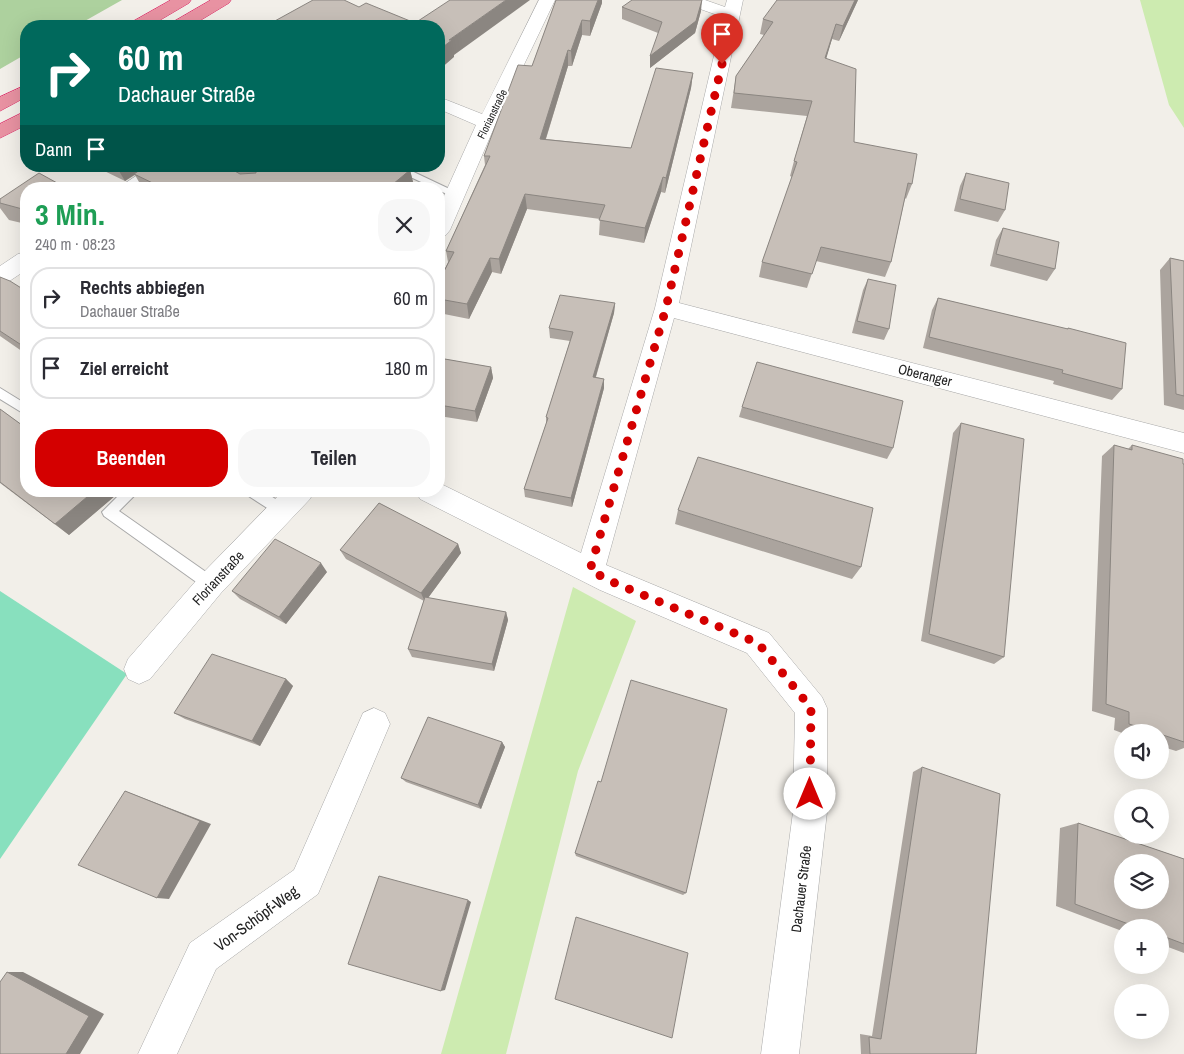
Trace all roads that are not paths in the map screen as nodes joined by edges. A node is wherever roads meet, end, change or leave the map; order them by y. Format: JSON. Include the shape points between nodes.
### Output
{"nodes":[{"id":1,"x":183,"y":0,"type":"edge"},
{"id":2,"x":223,"y":0,"type":"edge"},
{"id":3,"x":548,"y":0,"type":"edge"},
{"id":4,"x":689,"y":0,"type":"edge"},
{"id":5,"x":734,"y":8,"type":"edge"},
{"id":6,"x":148,"y":20,"type":"edge"},
{"id":7,"x":189,"y":20,"type":"edge"},
{"id":8,"x":20,"y":93,"type":"edge"},
{"id":9,"x":0,"y":105,"type":"edge"},
{"id":10,"x":445,"y":105,"type":"edge"},
{"id":11,"x":20,"y":120,"type":"edge"},
{"id":12,"x":487,"y":123,"type":"junction"},
{"id":13,"x":0,"y":132,"type":"edge"},
{"id":14,"x":156,"y":172,"type":"edge"},
{"id":15,"x":406,"y":172,"type":"edge"},
{"id":16,"x":141,"y":182,"type":"edge"},
{"id":17,"x":428,"y":182,"type":"edge"},
{"id":18,"x":445,"y":190,"type":"edge"},
{"id":19,"x":455,"y":194,"type":"junction"},
{"id":20,"x":445,"y":216,"type":"edge"},
{"id":21,"x":666,"y":308,"type":"junction"},
{"id":22,"x":0,"y":393,"type":"edge"},
{"id":23,"x":20,"y":406,"type":"edge"},
{"id":24,"x":1184,"y":443,"type":"edge"},
{"id":25,"x":126,"y":497,"type":"edge"},
{"id":26,"x":276,"y":497,"type":"edge"},
{"id":27,"x":441,"y":497,"type":"edge"},
{"id":28,"x":292,"y":501,"type":"edge"},
{"id":29,"x":590,"y":570,"type":"junction"},
{"id":30,"x":211,"y":584,"type":"junction"},
{"id":31,"x":139,"y":669,"type":"dead end"},
{"id":32,"x":374,"y":724,"type":"dead end"},
{"id":33,"x":157,"y":1054,"type":"edge"},
{"id":34,"x":780,"y":1054,"type":"edge"}],
"edges":[{"from":1,"to":6,"type":"highway"},
{"from":2,"to":7,"type":"highway"},
{"from":3,"to":12,"type":"street","name":"Florianstraße"},
{"from":4,"to":5,"type":"street"},
{"from":5,"to":21,"type":"street"},
{"from":8,"to":9,"type":"highway"},
{"from":10,"to":12,"type":"street"},
{"from":11,"to":13,"type":"highway"},
{"from":12,"to":19,"type":"street","name":"Florianstraße"},
{"from":14,"to":16,"type":"street"},
{"from":15,"to":17,"type":"lane"},
{"from":18,"to":19,"type":"lane"},
{"from":19,"to":20,"type":"street","name":"Florianstraße"},
{"from":21,"to":24,"type":"street","name":"Oberanger"},
{"from":21,"to":29,"type":"street"},
{"from":22,"to":23,"type":"lane"},
{"from":25,"to":30,"type":"lane","via":[[110,512]]},
{"from":26,"to":28,"type":"lane"},
{"from":27,"to":29,"type":"street"},
{"from":28,"to":30,"type":"street","name":"Florianstraße"},
{"from":29,"to":34,"type":"street","name":"Dachauer Straße","via":[[758,643],[811,708],[810,812]]},
{"from":30,"to":31,"type":"street","name":"Florianstraße"},
{"from":32,"to":33,"type":"street","name":"Von-Schöpf-Weg","via":[[306,882],[203,956]]}]}
